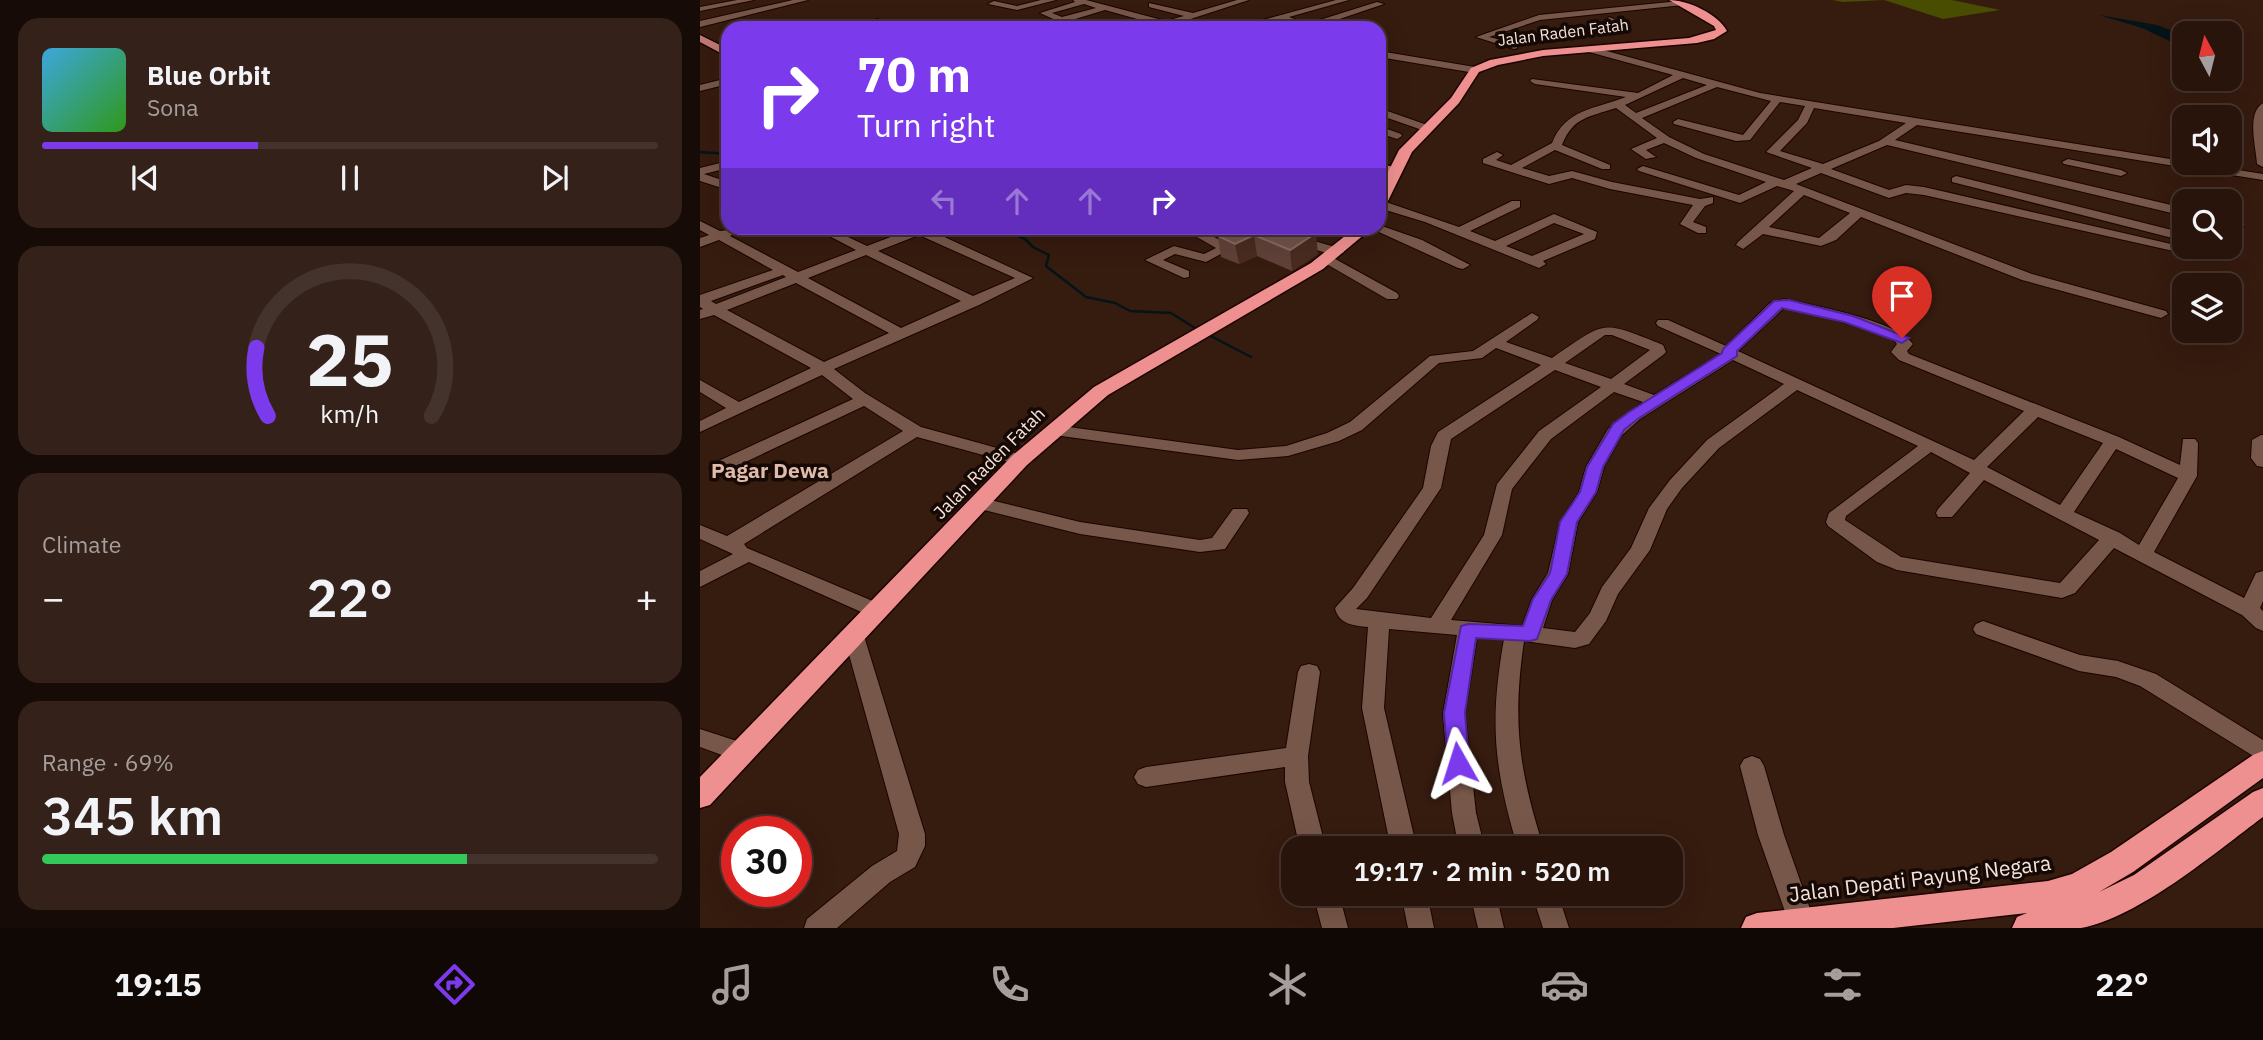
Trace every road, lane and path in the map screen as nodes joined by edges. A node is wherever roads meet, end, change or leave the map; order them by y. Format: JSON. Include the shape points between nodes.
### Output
{"nodes":[{"id":1,"x":708,"y":0,"type":"edge"},
{"id":2,"x":750,"y":0,"type":"edge"},
{"id":3,"x":804,"y":0,"type":"edge"},
{"id":4,"x":1007,"y":0,"type":"edge"},
{"id":5,"x":1052,"y":0,"type":"edge"},
{"id":6,"x":1172,"y":0,"type":"edge"},
{"id":7,"x":1245,"y":0,"type":"edge"},
{"id":8,"x":1345,"y":0,"type":"edge"},
{"id":9,"x":1367,"y":0,"type":"edge"},
{"id":10,"x":700,"y":1,"type":"edge"},
{"id":11,"x":1081,"y":1,"type":"edge"},
{"id":12,"x":1382,"y":1,"type":"edge"},
{"id":13,"x":1677,"y":2,"type":"edge"},
{"id":14,"x":781,"y":3,"type":"edge"},
{"id":15,"x":732,"y":4,"type":"junction"},
{"id":16,"x":1106,"y":4,"type":"edge"},
{"id":17,"x":1152,"y":5,"type":"junction"},
{"id":18,"x":1139,"y":8,"type":"dead end"},
{"id":19,"x":700,"y":9,"type":"edge"},
{"id":20,"x":1599,"y":13,"type":"junction"},
{"id":21,"x":1124,"y":14,"type":"junction"},
{"id":22,"x":747,"y":15,"type":"junction"},
{"id":23,"x":1194,"y":16,"type":"junction"},
{"id":24,"x":1110,"y":18,"type":"dead end"},
{"id":25,"x":1283,"y":18,"type":"junction"},
{"id":26,"x":1609,"y":20,"type":"junction"},
{"id":27,"x":1147,"y":21,"type":"edge"},
{"id":28,"x":1177,"y":21,"type":"edge"},
{"id":29,"x":1269,"y":21,"type":"edge"},
{"id":30,"x":1291,"y":21,"type":"edge"},
{"id":31,"x":1326,"y":21,"type":"edge"},
{"id":32,"x":1569,"y":23,"type":"dead end"},
{"id":33,"x":700,"y":24,"type":"edge"},
{"id":34,"x":1625,"y":27,"type":"dead end"},
{"id":35,"x":700,"y":38,"type":"edge"},
{"id":36,"x":1514,"y":46,"type":"dead end"},
{"id":37,"x":1597,"y":49,"type":"junction"},
{"id":38,"x":718,"y":54,"type":"edge"},
{"id":39,"x":1386,"y":55,"type":"edge"},
{"id":40,"x":1475,"y":70,"type":"junction"},
{"id":41,"x":1681,"y":75,"type":"junction"},
{"id":42,"x":1535,"y":81,"type":"dead end"},
{"id":43,"x":721,"y":83,"type":"edge"},
{"id":44,"x":1718,"y":85,"type":"junction"},
{"id":45,"x":700,"y":88,"type":"edge"},
{"id":46,"x":1639,"y":96,"type":"junction"},
{"id":47,"x":1778,"y":99,"type":"junction"},
{"id":48,"x":1618,"y":104,"type":"junction"},
{"id":49,"x":1811,"y":104,"type":"junction"},
{"id":50,"x":2263,"y":106,"type":"edge"},
{"id":51,"x":1386,"y":114,"type":"edge"},
{"id":52,"x":1894,"y":116,"type":"junction"},
{"id":53,"x":1635,"y":117,"type":"junction"},
{"id":54,"x":1400,"y":120,"type":"junction"},
{"id":55,"x":1915,"y":121,"type":"junction"},
{"id":56,"x":1386,"y":126,"type":"edge"},
{"id":57,"x":1426,"y":128,"type":"junction"},
{"id":58,"x":1654,"y":130,"type":"junction"},
{"id":59,"x":1386,"y":132,"type":"edge"},
{"id":60,"x":1397,"y":136,"type":"dead end"},
{"id":61,"x":1665,"y":139,"type":"junction"},
{"id":62,"x":2047,"y":140,"type":"junction"},
{"id":63,"x":1884,"y":141,"type":"junction"},
{"id":64,"x":1554,"y":146,"type":"junction"},
{"id":65,"x":2127,"y":153,"type":"junction"},
{"id":66,"x":1497,"y":155,"type":"dead end"},
{"id":67,"x":2263,"y":155,"type":"edge"},
{"id":68,"x":1650,"y":158,"type":"dead end"},
{"id":69,"x":2172,"y":159,"type":"edge"},
{"id":70,"x":2068,"y":162,"type":"dead end"},
{"id":71,"x":2263,"y":164,"type":"edge"},
{"id":72,"x":721,"y":166,"type":"edge"},
{"id":73,"x":1606,"y":167,"type":"dead end"},
{"id":74,"x":1820,"y":168,"type":"junction"},
{"id":75,"x":1511,"y":169,"type":"junction"},
{"id":76,"x":1643,"y":169,"type":"dead end"},
{"id":77,"x":2242,"y":171,"type":"edge"},
{"id":78,"x":1386,"y":172,"type":"edge"},
{"id":79,"x":2121,"y":173,"type":"junction"},
{"id":80,"x":700,"y":174,"type":"edge"},
{"id":81,"x":2263,"y":175,"type":"edge"},
{"id":82,"x":1956,"y":180,"type":"dead end"},
{"id":83,"x":1781,"y":182,"type":"junction"},
{"id":84,"x":721,"y":183,"type":"edge"},
{"id":85,"x":1802,"y":190,"type":"junction"},
{"id":86,"x":2106,"y":193,"type":"junction"},
{"id":87,"x":1722,"y":194,"type":"junction"},
{"id":88,"x":1897,"y":198,"type":"dead end"},
{"id":89,"x":1701,"y":203,"type":"junction"},
{"id":90,"x":1516,"y":204,"type":"dead end"},
{"id":91,"x":1386,"y":206,"type":"edge"},
{"id":92,"x":2172,"y":209,"type":"edge"},
{"id":93,"x":1859,"y":212,"type":"junction"},
{"id":94,"x":2095,"y":212,"type":"junction"},
{"id":95,"x":1884,"y":220,"type":"junction"},
{"id":96,"x":700,"y":225,"type":"edge"},
{"id":97,"x":2091,"y":228,"type":"junction"},
{"id":98,"x":1759,"y":229,"type":"junction"},
{"id":99,"x":1702,"y":230,"type":"dead end"},
{"id":100,"x":1386,"y":232,"type":"edge"},
{"id":101,"x":1461,"y":232,"type":"junction"},
{"id":102,"x":2172,"y":234,"type":"edge"},
{"id":103,"x":721,"y":235,"type":"junction"},
{"id":104,"x":834,"y":235,"type":"edge"},
{"id":105,"x":903,"y":235,"type":"edge"},
{"id":106,"x":931,"y":235,"type":"edge"},
{"id":107,"x":1201,"y":235,"type":"edge"},
{"id":108,"x":1247,"y":235,"type":"edge"},
{"id":109,"x":1356,"y":235,"type":"edge"},
{"id":110,"x":1286,"y":237,"type":"edge"},
{"id":111,"x":700,"y":243,"type":"edge"},
{"id":112,"x":1743,"y":245,"type":"dead end"},
{"id":113,"x":1495,"y":246,"type":"junction"},
{"id":114,"x":1224,"y":247,"type":"junction"},
{"id":115,"x":2172,"y":247,"type":"edge"},
{"id":116,"x":867,"y":251,"type":"junction"},
{"id":117,"x":1332,"y":256,"type":"junction"},
{"id":118,"x":1463,"y":265,"type":"dead end"},
{"id":119,"x":786,"y":270,"type":"junction"},
{"id":120,"x":1184,"y":274,"type":"dead end"},
{"id":121,"x":801,"y":278,"type":"junction"},
{"id":122,"x":1392,"y":296,"type":"dead end"},
{"id":123,"x":700,"y":301,"type":"edge"},
{"id":124,"x":974,"y":302,"type":"junction"},
{"id":125,"x":716,"y":309,"type":"junction"},
{"id":126,"x":2161,"y":314,"type":"dead end"},
{"id":127,"x":700,"y":315,"type":"edge"},
{"id":128,"x":1532,"y":317,"type":"dead end"},
{"id":129,"x":1663,"y":323,"type":"dead end"},
{"id":130,"x":900,"y":333,"type":"junction"},
{"id":131,"x":1493,"y":342,"type":"junction"},
{"id":132,"x":1730,"y":353,"type":"junction"},
{"id":133,"x":1555,"y":364,"type":"junction"},
{"id":134,"x":823,"y":368,"type":"junction"},
{"id":135,"x":1796,"y":383,"type":"junction"},
{"id":136,"x":1614,"y":384,"type":"junction"},
{"id":137,"x":700,"y":385,"type":"edge"},
{"id":138,"x":865,"y":400,"type":"junction"},
{"id":139,"x":1656,"y":401,"type":"junction"},
{"id":140,"x":739,"y":408,"type":"junction"},
{"id":141,"x":2036,"y":410,"type":"junction"},
{"id":142,"x":700,"y":427,"type":"edge"},
{"id":143,"x":1054,"y":430,"type":"junction"},
{"id":144,"x":915,"y":431,"type":"junction"},
{"id":145,"x":2261,"y":440,"type":"dead end"},
{"id":146,"x":2113,"y":441,"type":"junction"},
{"id":147,"x":2189,"y":443,"type":"dead end"},
{"id":148,"x":1930,"y":445,"type":"junction"},
{"id":149,"x":1020,"y":460,"type":"junction"},
{"id":150,"x":2263,"y":462,"type":"edge"},
{"id":151,"x":718,"y":468,"type":"dead end"},
{"id":152,"x":1979,"y":470,"type":"junction"},
{"id":153,"x":2188,"y":476,"type":"junction"},
{"id":154,"x":978,"y":503,"type":"junction"},
{"id":155,"x":1240,"y":513,"type":"dead end"},
{"id":156,"x":1945,"y":513,"type":"dead end"},
{"id":157,"x":2064,"y":513,"type":"junction"},
{"id":158,"x":700,"y":531,"type":"edge"},
{"id":159,"x":2112,"y":537,"type":"junction"},
{"id":160,"x":729,"y":544,"type":"junction"},
{"id":161,"x":748,"y":554,"type":"junction"},
{"id":162,"x":2143,"y":554,"type":"junction"},
{"id":163,"x":2263,"y":578,"type":"edge"},
{"id":164,"x":700,"y":580,"type":"edge"},
{"id":165,"x":875,"y":610,"type":"junction"},
{"id":166,"x":2256,"y":617,"type":"edge"},
{"id":167,"x":1379,"y":621,"type":"junction"},
{"id":168,"x":1437,"y":626,"type":"junction"},
{"id":169,"x":1983,"y":629,"type":"dead end"},
{"id":170,"x":1468,"y":631,"type":"junction"},
{"id":171,"x":853,"y":633,"type":"junction"},
{"id":172,"x":1522,"y":634,"type":"junction"},
{"id":173,"x":1309,"y":672,"type":"dead end"},
{"id":174,"x":700,"y":738,"type":"edge"},
{"id":175,"x":2263,"y":751,"type":"edge"},
{"id":176,"x":741,"y":752,"type":"junction"},
{"id":177,"x":1296,"y":756,"type":"junction"},
{"id":178,"x":2263,"y":764,"type":"edge"},
{"id":179,"x":1752,"y":766,"type":"dead end"},
{"id":180,"x":1146,"y":777,"type":"dead end"},
{"id":181,"x":700,"y":796,"type":"edge"},
{"id":182,"x":2263,"y":801,"type":"edge"},
{"id":183,"x":1310,"y":836,"type":"edge"},
{"id":184,"x":1401,"y":836,"type":"edge"},
{"id":185,"x":1469,"y":836,"type":"edge"},
{"id":186,"x":1527,"y":836,"type":"edge"},
{"id":187,"x":1329,"y":906,"type":"edge"},
{"id":188,"x":1416,"y":906,"type":"edge"},
{"id":189,"x":1485,"y":906,"type":"edge"},
{"id":190,"x":1549,"y":906,"type":"edge"},
{"id":191,"x":1817,"y":924,"type":"edge"},
{"id":192,"x":817,"y":928,"type":"edge"},
{"id":193,"x":1335,"y":928,"type":"edge"},
{"id":194,"x":1421,"y":928,"type":"edge"},
{"id":195,"x":1490,"y":928,"type":"edge"},
{"id":196,"x":1556,"y":928,"type":"edge"},
{"id":197,"x":1757,"y":928,"type":"edge"},
{"id":198,"x":2028,"y":928,"type":"edge"}],
"edges":[{"from":1,"to":10,"type":"street"},
{"from":2,"to":15,"type":"street"},
{"from":3,"to":14,"type":"street"},
{"from":4,"to":5,"type":"street","via":[[992,4],[1017,8]]},
{"from":6,"to":17,"type":"street"},
{"from":7,"to":23,"type":"street"},
{"from":8,"to":25,"type":"street"},
{"from":9,"to":12,"type":"street"},
{"from":11,"to":16,"type":"street"},
{"from":11,"to":16,"type":"street","via":[[1044,13],[1062,20]]},
{"from":12,"to":31,"type":"street"},
{"from":13,"to":20,"type":"street"},
{"from":13,"to":37,"type":"highway","name":"Jalan Raden Fatah","via":[[1718,24],[1722,31],[1700,38]]},
{"from":14,"to":22,"type":"street"},
{"from":15,"to":19,"type":"street"},
{"from":15,"to":22,"type":"street"},
{"from":16,"to":21,"type":"street"},
{"from":17,"to":18,"type":"street"},
{"from":17,"to":23,"type":"street"},
{"from":20,"to":26,"type":"street"},
{"from":20,"to":36,"type":"street","via":[[1529,20],[1480,37]]},
{"from":21,"to":24,"type":"street"},
{"from":21,"to":27,"type":"street"},
{"from":22,"to":33,"type":"street"},
{"from":23,"to":28,"type":"street"},
{"from":25,"to":29,"type":"street"},
{"from":25,"to":30,"type":"street"},
{"from":26,"to":32,"type":"street"},
{"from":26,"to":34,"type":"street"},
{"from":35,"to":38,"type":"main road"},
{"from":37,"to":40,"type":"highway","name":"Jalan Raden Fatah","via":[[1520,57]]},
{"from":37,"to":41,"type":"street"},
{"from":37,"to":44,"type":"street"},
{"from":39,"to":40,"type":"street"},
{"from":40,"to":57,"type":"highway","via":[[1455,100]]},
{"from":41,"to":44,"type":"street"},
{"from":41,"to":46,"type":"street"},
{"from":42,"to":46,"type":"street"},
{"from":43,"to":45,"type":"street"},
{"from":44,"to":47,"type":"street"},
{"from":44,"to":52,"type":"street"},
{"from":44,"to":53,"type":"street"},
{"from":46,"to":48,"type":"street"},
{"from":47,"to":49,"type":"street"},
{"from":47,"to":58,"type":"street","via":[[1746,138],[1683,120]]},
{"from":48,"to":53,"type":"street"},
{"from":48,"to":64,"type":"street","via":[[1571,120]]},
{"from":49,"to":52,"type":"street"},
{"from":49,"to":74,"type":"street","via":[[1803,121],[1772,152]]},
{"from":50,"to":67,"type":"street","via":[[2258,120]]},
{"from":51,"to":54,"type":"street"},
{"from":52,"to":55,"type":"street"},
{"from":52,"to":62,"type":"street"},
{"from":53,"to":58,"type":"street"},
{"from":54,"to":56,"type":"street"},
{"from":54,"to":57,"type":"street"},
{"from":55,"to":62,"type":"street"},
{"from":55,"to":63,"type":"street"},
{"from":57,"to":78,"type":"highway"},
{"from":58,"to":61,"type":"street"},
{"from":59,"to":60,"type":"street"},
{"from":61,"to":68,"type":"street","via":[[1637,149]]},
{"from":61,"to":83,"type":"street","via":[[1694,160]]},
{"from":62,"to":65,"type":"street"},
{"from":63,"to":74,"type":"street"},
{"from":63,"to":86,"type":"street"},
{"from":64,"to":73,"type":"street"},
{"from":64,"to":75,"type":"street"},
{"from":65,"to":69,"type":"street"},
{"from":65,"to":79,"type":"street"},
{"from":65,"to":81,"type":"street"},
{"from":66,"to":75,"type":"street","via":[[1487,160]]},
{"from":67,"to":71,"type":"street"},
{"from":70,"to":79,"type":"street"},
{"from":72,"to":80,"type":"street"},
{"from":74,"to":83,"type":"street"},
{"from":74,"to":97,"type":"street","via":[[1889,194],[1906,189],[1924,191]]},
{"from":75,"to":89,"type":"street","via":[[1550,180],[1572,174]]},
{"from":76,"to":87,"type":"street","via":[[1671,172]]},
{"from":77,"to":81,"type":"street"},
{"from":79,"to":86,"type":"street"},
{"from":80,"to":84,"type":"street"},
{"from":82,"to":94,"type":"street"},
{"from":83,"to":85,"type":"street"},
{"from":83,"to":87,"type":"street","via":[[1743,199]]},
{"from":85,"to":93,"type":"street"},
{"from":85,"to":98,"type":"street"},
{"from":86,"to":92,"type":"street"},
{"from":86,"to":94,"type":"street"},
{"from":87,"to":89,"type":"street"},
{"from":88,"to":95,"type":"street"},
{"from":89,"to":99,"type":"street","via":[[1686,224]]},
{"from":90,"to":101,"type":"street"},
{"from":91,"to":101,"type":"street"},
{"from":93,"to":95,"type":"street"},
{"from":93,"to":98,"type":"street","via":[[1821,242]]},
{"from":94,"to":97,"type":"street"},
{"from":94,"to":102,"type":"street"},
{"from":95,"to":126,"type":"street","via":[[2027,276]]},
{"from":96,"to":103,"type":"street"},
{"from":97,"to":115,"type":"street"},
{"from":98,"to":112,"type":"street"},
{"from":100,"to":118,"type":"street"},
{"from":101,"to":113,"type":"street"},
{"from":103,"to":111,"type":"street"},
{"from":103,"to":119,"type":"street"},
{"from":104,"to":116,"type":"street"},
{"from":105,"to":116,"type":"street"},
{"from":106,"to":124,"type":"street","via":[[1026,277]]},
{"from":107,"to":114,"type":"street"},
{"from":108,"to":114,"type":"street","via":[[1252,237]]},
{"from":109,"to":117,"type":"highway","name":"Jalan Raden Fatah"},
{"from":110,"to":117,"type":"street"},
{"from":113,"to":113,"type":"street","via":[[1554,218],[1591,232],[1535,262]]},
{"from":114,"to":120,"type":"street","via":[[1205,258],[1174,250],[1152,260]]},
{"from":116,"to":121,"type":"street"},
{"from":116,"to":124,"type":"street"},
{"from":117,"to":122,"type":"street"},
{"from":117,"to":143,"type":"highway","name":"Jalan Raden Fatah","via":[[1101,391]]},
{"from":119,"to":121,"type":"street"},
{"from":119,"to":123,"type":"street"},
{"from":121,"to":125,"type":"street"},
{"from":121,"to":130,"type":"street"},
{"from":123,"to":125,"type":"street"},
{"from":124,"to":130,"type":"street"},
{"from":125,"to":127,"type":"street"},
{"from":125,"to":134,"type":"street"},
{"from":128,"to":131,"type":"street"},
{"from":129,"to":132,"type":"street"},
{"from":130,"to":134,"type":"street"},
{"from":131,"to":133,"type":"street"},
{"from":131,"to":143,"type":"street","via":[[1473,356],[1435,359],[1356,426],[1288,451],[1238,455]]},
{"from":132,"to":135,"type":"street"},
{"from":132,"to":139,"type":"street"},
{"from":132,"to":141,"type":"street","via":[[1775,306],[1789,304],[1898,336],[1904,341],[1899,352],[1904,358]]},
{"from":133,"to":136,"type":"street"},
{"from":133,"to":136,"type":"street","via":[[1605,330],[1658,348]]},
{"from":133,"to":167,"type":"street","via":[[1444,436],[1432,488],[1345,608],[1350,616]]},
{"from":134,"to":138,"type":"street"},
{"from":134,"to":140,"type":"street"},
{"from":135,"to":148,"type":"street"},
{"from":135,"to":172,"type":"street","via":[[1713,444],[1676,484],[1584,637]]},
{"from":136,"to":139,"type":"street"},
{"from":136,"to":168,"type":"street","via":[[1552,428],[1503,488],[1493,535]]},
{"from":137,"to":140,"type":"street"},
{"from":138,"to":144,"type":"street"},
{"from":138,"to":151,"type":"street"},
{"from":139,"to":172,"type":"street","via":[[1618,428],[1595,467],[1588,492],[1569,522],[1558,574]]},
{"from":140,"to":142,"type":"street"},
{"from":141,"to":146,"type":"street"},
{"from":141,"to":152,"type":"street"},
{"from":143,"to":149,"type":"highway","name":"Jalan Raden Fatah"},
{"from":144,"to":149,"type":"street"},
{"from":144,"to":160,"type":"street"},
{"from":145,"to":150,"type":"street"},
{"from":146,"to":153,"type":"street"},
{"from":146,"to":157,"type":"street"},
{"from":147,"to":153,"type":"street"},
{"from":148,"to":152,"type":"street"},
{"from":148,"to":159,"type":"street","via":[[1838,513],[1835,522],[1897,563],[2062,591]]},
{"from":149,"to":154,"type":"highway","name":"Jalan Raden Fatah"},
{"from":152,"to":156,"type":"street"},
{"from":152,"to":157,"type":"street"},
{"from":153,"to":162,"type":"street"},
{"from":154,"to":155,"type":"street","via":[[1080,528],[1200,546],[1218,544]]},
{"from":154,"to":165,"type":"highway","name":"Jalan Raden Fatah"},
{"from":157,"to":159,"type":"street"},
{"from":158,"to":160,"type":"street"},
{"from":159,"to":162,"type":"street"},
{"from":160,"to":161,"type":"street"},
{"from":161,"to":164,"type":"street"},
{"from":161,"to":165,"type":"street"},
{"from":162,"to":166,"type":"street"},
{"from":163,"to":166,"type":"street"},
{"from":165,"to":171,"type":"highway","name":"Jalan Raden Fatah"},
{"from":167,"to":168,"type":"street"},
{"from":167,"to":184,"type":"street","via":[[1373,708]]},
{"from":168,"to":170,"type":"street"},
{"from":169,"to":175,"type":"street","via":[[2079,663],[2129,671]]},
{"from":170,"to":172,"type":"street"},
{"from":170,"to":185,"type":"street","via":[[1454,713]]},
{"from":171,"to":176,"type":"highway","name":"Jalan Raden Fatah"},
{"from":171,"to":192,"type":"street","via":[[912,846],[906,859]]},
{"from":172,"to":186,"type":"street","via":[[1505,710],[1507,750]]},
{"from":173,"to":177,"type":"street"},
{"from":174,"to":176,"type":"street"},
{"from":176,"to":181,"type":"highway","name":"Jalan Raden Fatah"},
{"from":177,"to":180,"type":"street"},
{"from":177,"to":183,"type":"street"},
{"from":178,"to":191,"type":"highway","name":"Jalan Depati Payung Negara","via":[[2080,886],[2048,896]]},
{"from":179,"to":191,"type":"street","via":[[1771,835]]},
{"from":182,"to":198,"type":"highway","via":[[2144,886],[2098,908]]},
{"from":187,"to":193,"type":"street"},
{"from":188,"to":194,"type":"street"},
{"from":189,"to":195,"type":"street"},
{"from":190,"to":196,"type":"street"},
{"from":191,"to":197,"type":"highway","name":"Jalan Depati Payung Negara"}]}
